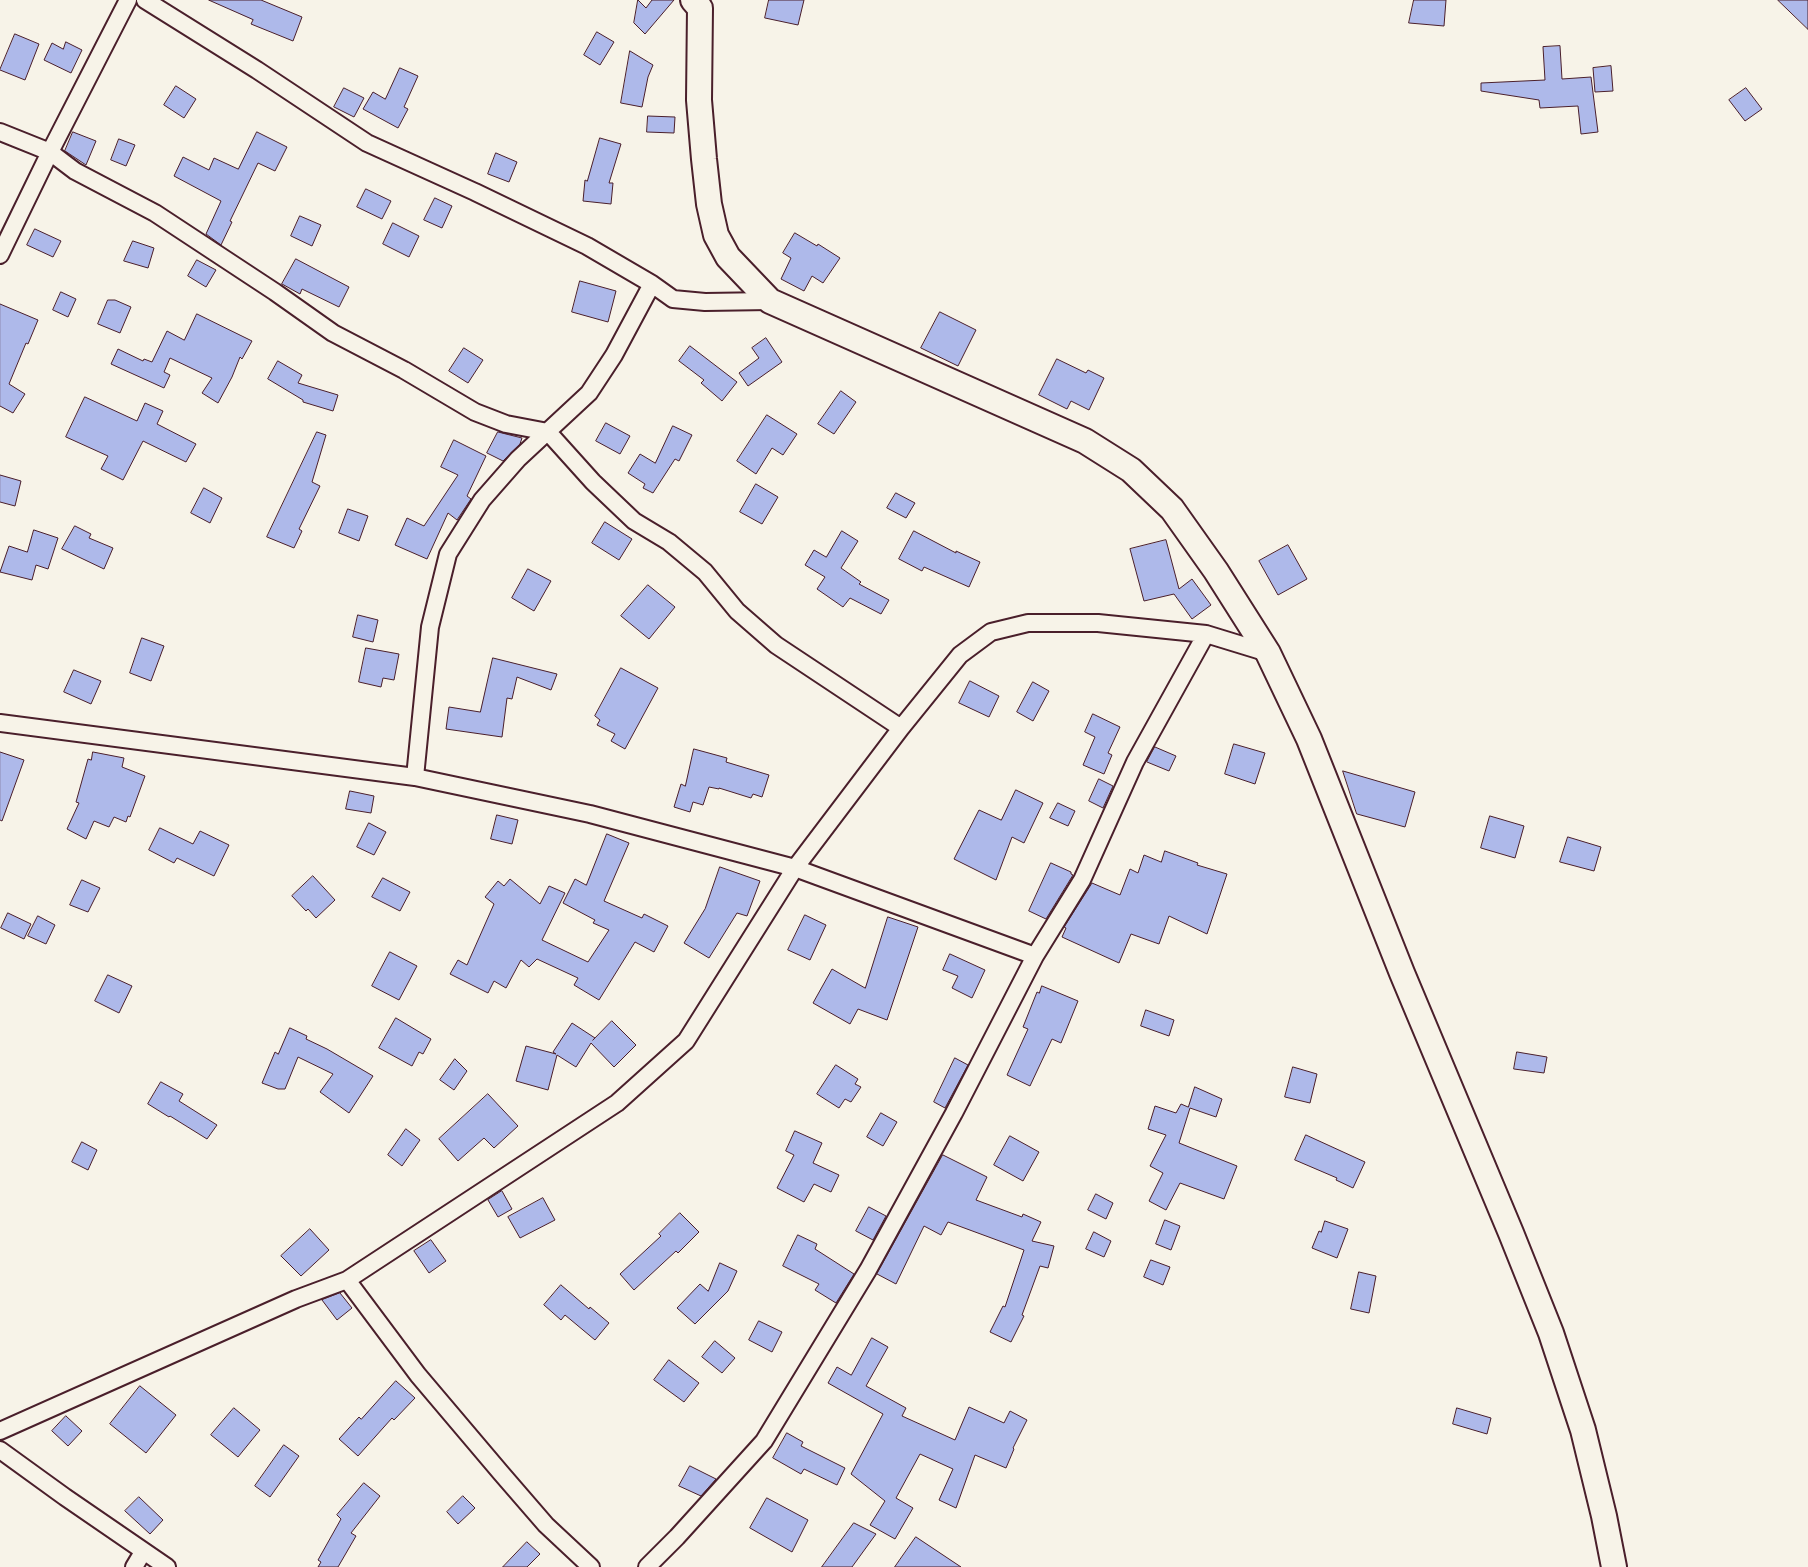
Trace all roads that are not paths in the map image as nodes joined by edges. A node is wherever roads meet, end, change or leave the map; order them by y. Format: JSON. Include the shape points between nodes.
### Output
{"nodes":[{"id":1,"x":128,"y":0,"type":"edge"},
{"id":2,"x":145,"y":0,"type":"edge"},
{"id":3,"x":698,"y":3,"type":"edge"},
{"id":4,"x":0,"y":132,"type":"edge"},
{"id":5,"x":50,"y":152,"type":"junction"},
{"id":6,"x":0,"y":255,"type":"edge"},
{"id":7,"x":652,"y":284,"type":"junction"},
{"id":8,"x":770,"y":301,"type":"junction"},
{"id":9,"x":548,"y":432,"type":"junction"},
{"id":10,"x":1206,"y":634,"type":"junction"},
{"id":11,"x":1268,"y":654,"type":"junction"},
{"id":12,"x":0,"y":723,"type":"edge"},
{"id":13,"x":901,"y":728,"type":"junction"},
{"id":14,"x":415,"y":777,"type":"junction"},
{"id":15,"x":795,"y":868,"type":"junction"},
{"id":16,"x":1035,"y":956,"type":"junction"},
{"id":17,"x":347,"y":1280,"type":"junction"},
{"id":18,"x":0,"y":1432,"type":"edge"},
{"id":19,"x":0,"y":1450,"type":"edge"},
{"id":20,"x":144,"y":1552,"type":"junction"},
{"id":21,"x":134,"y":1567,"type":"edge"},
{"id":22,"x":167,"y":1567,"type":"edge"},
{"id":23,"x":590,"y":1567,"type":"edge"},
{"id":24,"x":648,"y":1567,"type":"edge"},
{"id":25,"x":1614,"y":1567,"type":"edge"}],
"edges":[{"from":1,"to":5,"type":"street"},
{"from":2,"to":7,"type":"street","via":[[367,143],[587,246]]},
{"from":3,"to":8,"type":"street","via":[[699,100],[708,195],[716,235],[728,258]]},
{"from":4,"to":5,"type":"street"},
{"from":5,"to":6,"type":"street"},
{"from":5,"to":9,"type":"street","via":[[75,171],[156,213],[333,334],[404,370],[475,412],[506,424]]},
{"from":7,"to":8,"type":"street","via":[[673,299]]},
{"from":7,"to":9,"type":"street","via":[[614,355],[589,393]]},
{"from":8,"to":11,"type":"street","via":[[1085,441],[1130,470],[1172,509]]},
{"from":9,"to":13,"type":"street","via":[[634,521],[668,542],[705,572],[737,611],[776,644]]},
{"from":9,"to":14,"type":"street","via":[[518,459],[482,500],[448,554],[430,627]]},
{"from":10,"to":11,"type":"street"},
{"from":10,"to":13,"type":"street","via":[[1098,623],[1028,622],[991,632],[960,655]]},
{"from":10,"to":16,"type":"street","via":[[1136,762],[1082,880]]},
{"from":11,"to":25,"type":"street","via":[[1309,739],[1551,1333],[1583,1430]]},
{"from":12,"to":14,"type":"street"},
{"from":13,"to":15,"type":"street"},
{"from":14,"to":15,"type":"street","via":[[590,814]]},
{"from":15,"to":16,"type":"street"},
{"from":15,"to":17,"type":"street","via":[[686,1041],[617,1103]]},
{"from":16,"to":24,"type":"street","via":[[868,1270],[764,1441]]},
{"from":17,"to":18,"type":"street","via":[[296,1299]]},
{"from":17,"to":23,"type":"street","via":[[418,1375],[495,1466],[546,1525]]},
{"from":19,"to":20,"type":"street"},
{"from":20,"to":21,"type":"street"},
{"from":20,"to":22,"type":"street"}]}
